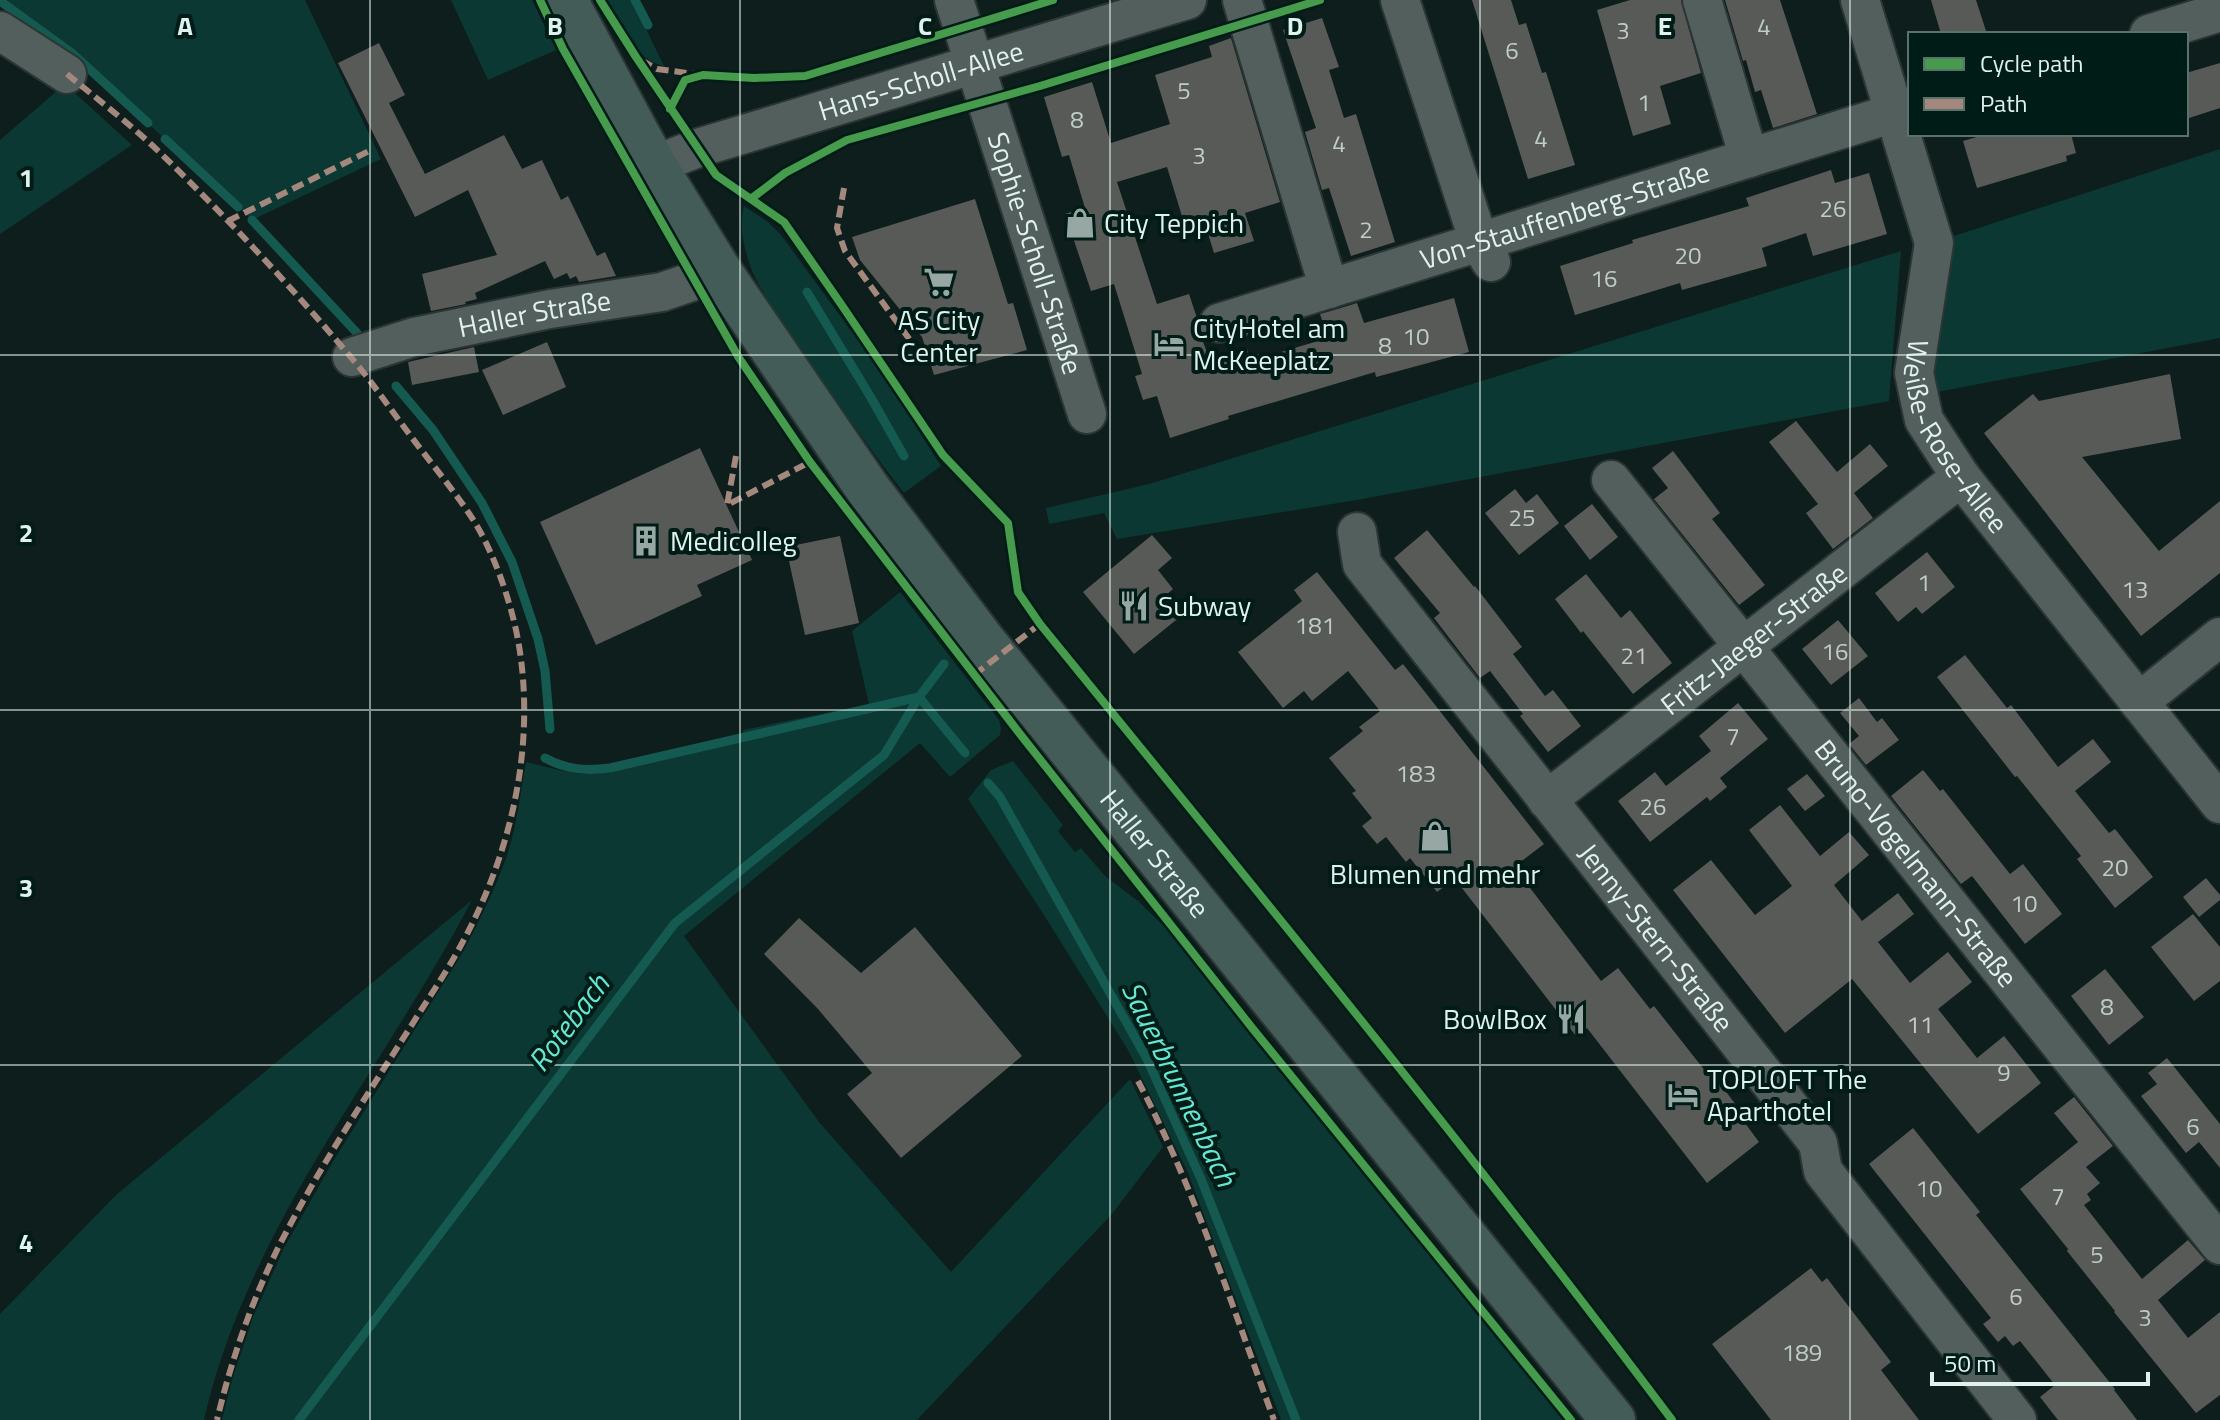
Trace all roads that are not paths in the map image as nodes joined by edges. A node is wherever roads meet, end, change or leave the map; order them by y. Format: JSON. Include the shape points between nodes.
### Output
{"nodes":[{"id":1,"x":565,"y":0,"type":"edge"},
{"id":2,"x":954,"y":0,"type":"edge"},
{"id":3,"x":1187,"y":0,"type":"edge"},
{"id":4,"x":1242,"y":0,"type":"edge"},
{"id":5,"x":1400,"y":0,"type":"edge"},
{"id":6,"x":1702,"y":0,"type":"edge"},
{"id":7,"x":1860,"y":0,"type":"edge"},
{"id":8,"x":2217,"y":8,"type":"edge"},
{"id":9,"x":0,"y":31,"type":"edge"},
{"id":10,"x":2154,"y":32,"type":"edge"},
{"id":11,"x":974,"y":64,"type":"junction"},
{"id":12,"x":67,"y":74,"type":"dead end"},
{"id":13,"x":1902,"y":110,"type":"edge"},
{"id":14,"x":1908,"y":135,"type":"edge"},
{"id":15,"x":1908,"y":136,"type":"edge"},
{"id":16,"x":1749,"y":158,"type":"junction"},
{"id":17,"x":654,"y":165,"type":"junction"},
{"id":18,"x":1485,"y":252,"type":"junction"},
{"id":19,"x":720,"y":272,"type":"junction"},
{"id":20,"x":1329,"y":289,"type":"junction"},
{"id":21,"x":1219,"y":323,"type":"dead end"},
{"id":22,"x":352,"y":357,"type":"dead end"},
{"id":23,"x":1087,"y":414,"type":"dead end"},
{"id":24,"x":1961,"y":477,"type":"junction"},
{"id":25,"x":1611,"y":480,"type":"dead end"},
{"id":26,"x":1357,"y":532,"type":"dead end"},
{"id":27,"x":2220,"y":637,"type":"edge"},
{"id":28,"x":1743,"y":645,"type":"junction"},
{"id":29,"x":2139,"y":702,"type":"junction"},
{"id":30,"x":1547,"y":800,"type":"junction"},
{"id":31,"x":2220,"y":804,"type":"edge"},
{"id":32,"x":2220,"y":1245,"type":"edge"},
{"id":33,"x":1613,"y":1420,"type":"edge"},
{"id":34,"x":2017,"y":1420,"type":"edge"}],
"edges":[{"from":1,"to":17,"type":"main road","name":"Haller Straße"},
{"from":2,"to":11,"type":"street","name":"Sophie-Scholl-Straße"},
{"from":3,"to":11,"type":"street","name":"Hans-Scholl-Allee"},
{"from":4,"to":20,"type":"street"},
{"from":5,"to":18,"type":"street"},
{"from":6,"to":16,"type":"street"},
{"from":7,"to":13,"type":"street","name":"Weiße-Rose-Allee"},
{"from":8,"to":10,"type":"street"},
{"from":9,"to":12,"type":"street"},
{"from":11,"to":17,"type":"street","name":"Hans-Scholl-Allee"},
{"from":11,"to":23,"type":"street","name":"Sophie-Scholl-Straße"},
{"from":13,"to":14,"type":"street","name":"Weiße-Rose-Allee"},
{"from":13,"to":16,"type":"street","name":"Von-Stauffenberg-Straße"},
{"from":15,"to":24,"type":"street","name":"Weiße-Rose-Allee","via":[[1934,243],[1914,373],[1924,420]]},
{"from":16,"to":18,"type":"street","name":"Von-Stauffenberg-Straße"},
{"from":17,"to":19,"type":"main road","name":"Haller Straße"},
{"from":18,"to":20,"type":"street","name":"Von-Stauffenberg-Straße"},
{"from":19,"to":22,"type":"street","name":"Haller Straße","via":[[662,292],[430,333]]},
{"from":19,"to":33,"type":"main road","name":"Haller Straße","via":[[868,489],[983,641]]},
{"from":20,"to":21,"type":"street","name":"Von-Stauffenberg-Straße"},
{"from":24,"to":28,"type":"street","name":"Fritz-Jaeger-Straße"},
{"from":24,"to":29,"type":"street","name":"Weiße-Rose-Allee"},
{"from":25,"to":28,"type":"street","name":"Bruno-Vogelmann-Straße"},
{"from":26,"to":30,"type":"street","name":"Jenny-Stern-Straße","via":[[1362,564]]},
{"from":27,"to":29,"type":"street"},
{"from":28,"to":30,"type":"street","name":"Fritz-Jaeger-Straße"},
{"from":28,"to":32,"type":"street","name":"Bruno-Vogelmann-Straße"},
{"from":29,"to":31,"type":"street","name":"Weiße-Rose-Allee"},
{"from":30,"to":34,"type":"street","name":"Jenny-Stern-Straße","via":[[1818,1143],[1823,1171]]}]}
